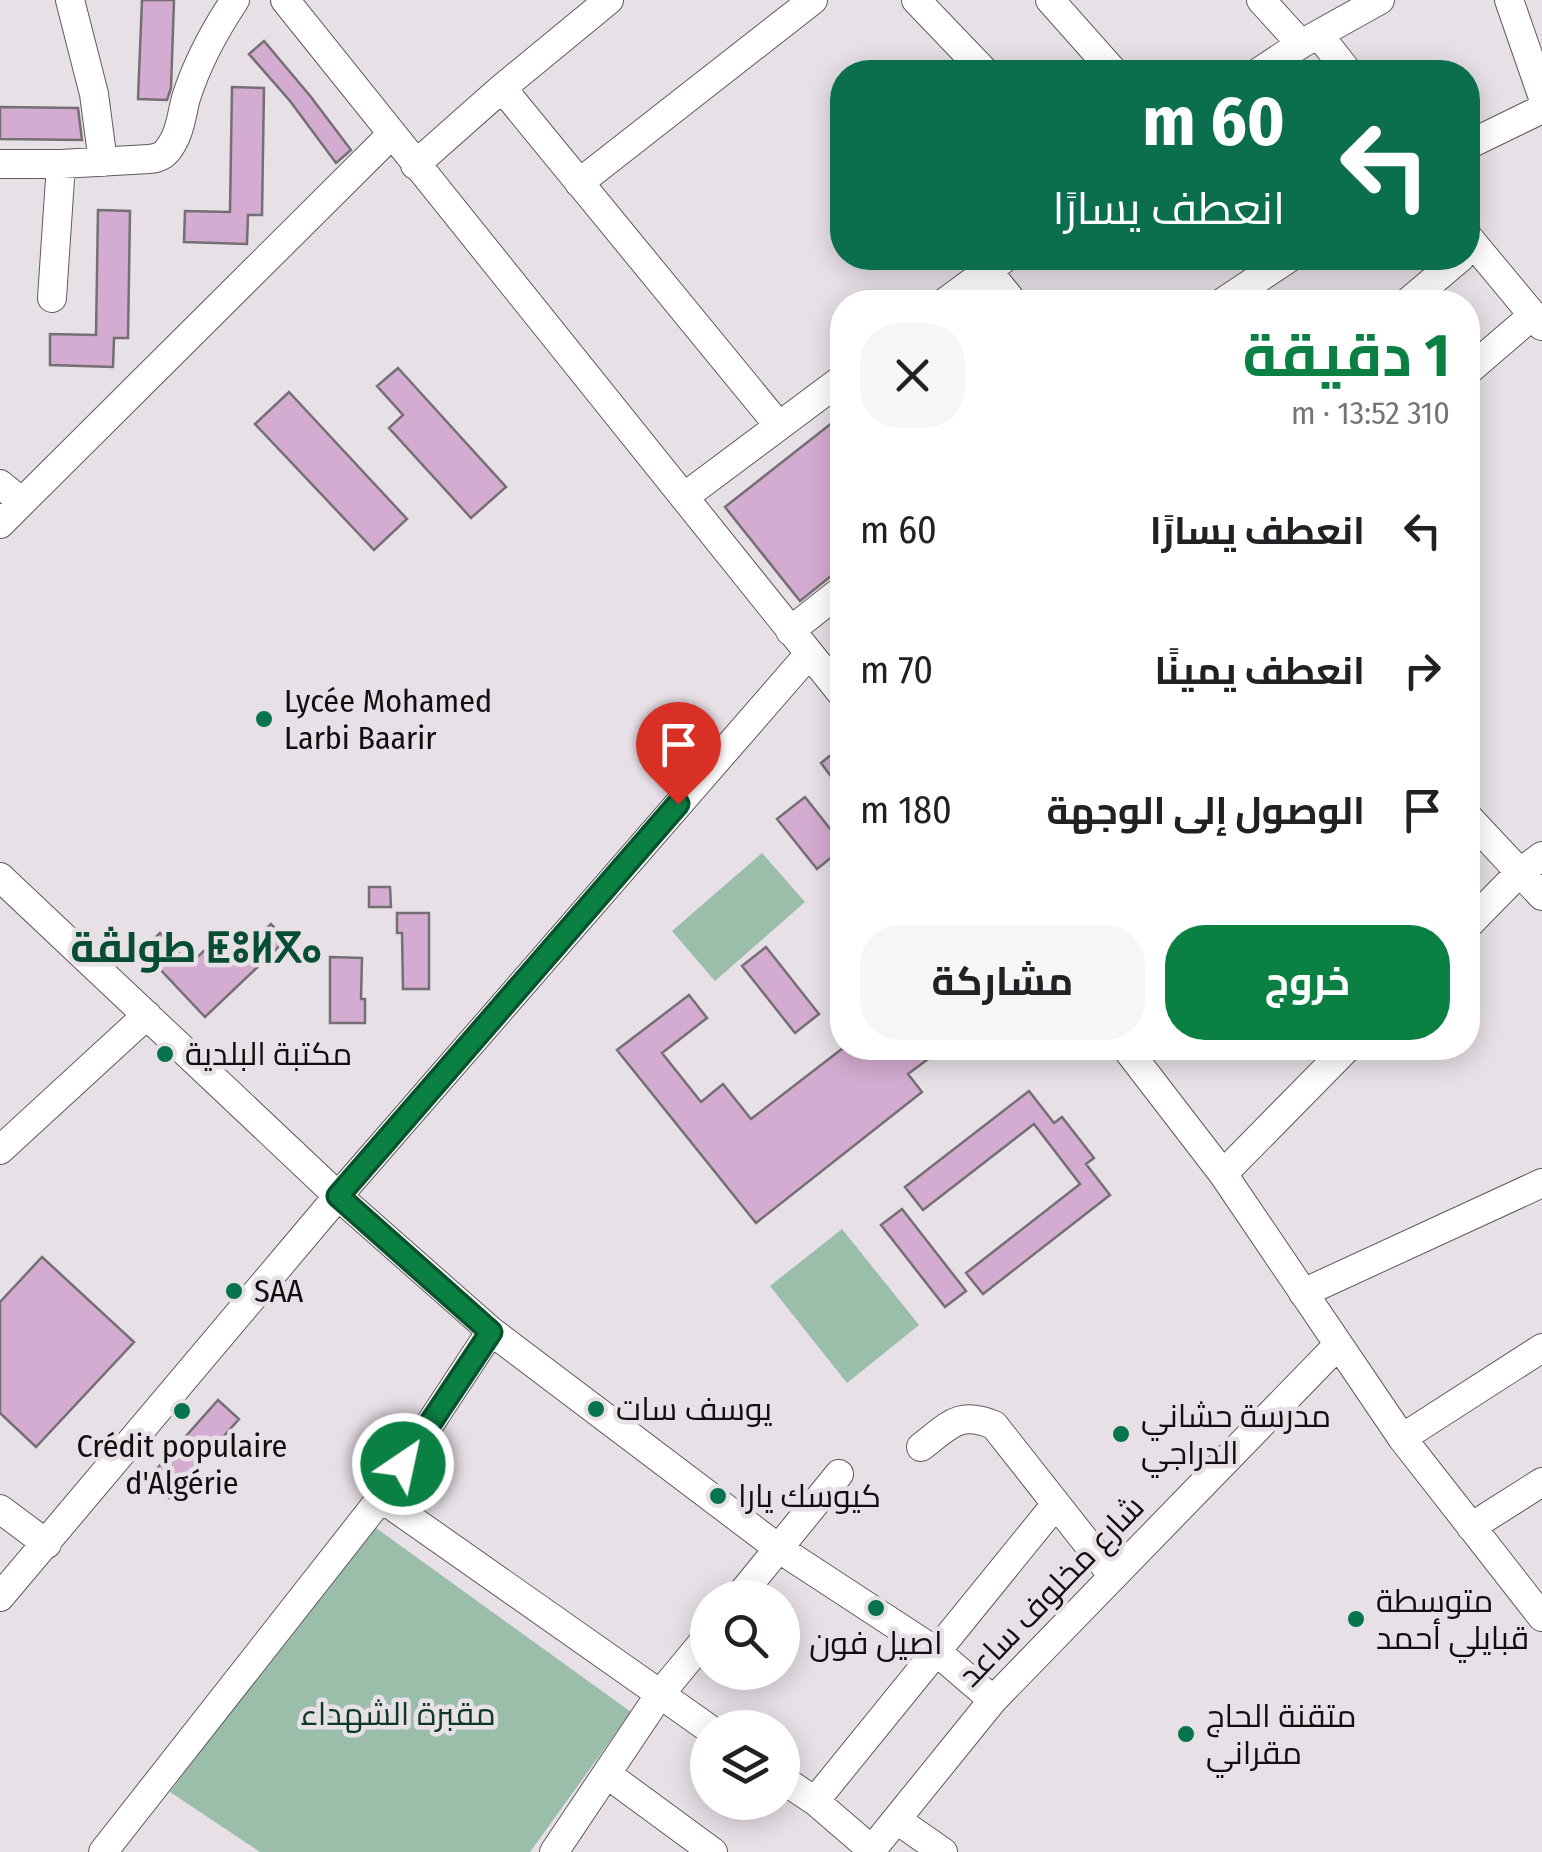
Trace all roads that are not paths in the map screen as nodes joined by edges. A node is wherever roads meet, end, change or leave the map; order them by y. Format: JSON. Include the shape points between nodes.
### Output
{"nodes":[{"id":1,"x":70,"y":0,"type":"edge"},
{"id":2,"x":236,"y":0,"type":"edge"},
{"id":3,"x":285,"y":0,"type":"edge"},
{"id":4,"x":609,"y":0,"type":"edge"},
{"id":5,"x":813,"y":0,"type":"edge"},
{"id":6,"x":916,"y":0,"type":"edge"},
{"id":7,"x":1050,"y":0,"type":"edge"},
{"id":8,"x":1261,"y":0,"type":"edge"},
{"id":9,"x":1380,"y":0,"type":"edge"},
{"id":10,"x":1508,"y":0,"type":"edge"},
{"id":11,"x":1310,"y":40,"type":"junction"},
{"id":12,"x":974,"y":60,"type":"edge"},
{"id":13,"x":1103,"y":60,"type":"edge"},
{"id":14,"x":1278,"y":60,"type":"edge"},
{"id":15,"x":1334,"y":60,"type":"edge"},
{"id":16,"x":502,"y":88,"type":"junction"},
{"id":17,"x":1542,"y":95,"type":"edge"},
{"id":18,"x":1542,"y":109,"type":"edge"},
{"id":19,"x":391,"y":135,"type":"junction"},
{"id":20,"x":1480,"y":139,"type":"edge"},
{"id":21,"x":104,"y":162,"type":"junction"},
{"id":22,"x":0,"y":164,"type":"edge"},
{"id":23,"x":61,"y":164,"type":"junction"},
{"id":24,"x":415,"y":164,"type":"junction"},
{"id":25,"x":580,"y":182,"type":"junction"},
{"id":26,"x":1480,"y":262,"type":"edge"},
{"id":27,"x":988,"y":270,"type":"edge"},
{"id":28,"x":1270,"y":270,"type":"edge"},
{"id":29,"x":1443,"y":270,"type":"edge"},
{"id":30,"x":961,"y":290,"type":"edge"},
{"id":31,"x":1241,"y":290,"type":"edge"},
{"id":32,"x":1421,"y":290,"type":"edge"},
{"id":33,"x":52,"y":298,"type":"dead end"},
{"id":34,"x":1537,"y":321,"type":"edge"},
{"id":35,"x":1480,"y":362,"type":"edge"},
{"id":36,"x":830,"y":388,"type":"edge"},
{"id":37,"x":779,"y":426,"type":"junction"},
{"id":38,"x":0,"y":484,"type":"edge"},
{"id":39,"x":684,"y":496,"type":"junction"},
{"id":40,"x":22,"y":502,"type":"junction"},
{"id":41,"x":0,"y":524,"type":"edge"},
{"id":42,"x":830,"y":599,"type":"edge"},
{"id":43,"x":790,"y":631,"type":"junction"},
{"id":44,"x":808,"y":654,"type":"junction"},
{"id":45,"x":830,"y":680,"type":"edge"},
{"id":46,"x":1480,"y":831,"type":"edge"},
{"id":47,"x":1542,"y":856,"type":"edge"},
{"id":48,"x":1518,"y":873,"type":"junction"},
{"id":49,"x":0,"y":877,"type":"edge"},
{"id":50,"x":1542,"y":896,"type":"edge"},
{"id":51,"x":1480,"y":913,"type":"edge"},
{"id":52,"x":147,"y":1015,"type":"junction"},
{"id":53,"x":1138,"y":1060,"type":"edge"},
{"id":54,"x":1335,"y":1060,"type":"edge"},
{"id":55,"x":0,"y":1150,"type":"edge"},
{"id":56,"x":1223,"y":1174,"type":"junction"},
{"id":57,"x":1542,"y":1183,"type":"edge"},
{"id":58,"x":338,"y":1196,"type":"junction"},
{"id":59,"x":1303,"y":1292,"type":"junction"},
{"id":60,"x":491,"y":1332,"type":"junction"},
{"id":61,"x":1338,"y":1346,"type":"junction"},
{"id":62,"x":1542,"y":1348,"type":"edge"},
{"id":63,"x":1402,"y":1438,"type":"junction"},
{"id":64,"x":921,"y":1446,"type":"dead end"},
{"id":65,"x":840,"y":1474,"type":"dead end"},
{"id":66,"x":1542,"y":1482,"type":"edge"},
{"id":67,"x":381,"y":1498,"type":"junction"},
{"id":68,"x":1056,"y":1504,"type":"junction"},
{"id":69,"x":0,"y":1509,"type":"edge"},
{"id":70,"x":1472,"y":1527,"type":"junction"},
{"id":71,"x":47,"y":1544,"type":"junction"},
{"id":72,"x":778,"y":1548,"type":"junction"},
{"id":73,"x":1113,"y":1576,"type":"junction"},
{"id":74,"x":752,"y":1580,"type":"edge"},
{"id":75,"x":1532,"y":1585,"type":"edge"},
{"id":76,"x":0,"y":1597,"type":"edge"},
{"id":77,"x":1542,"y":1617,"type":"edge"},
{"id":78,"x":937,"y":1652,"type":"junction"},
{"id":79,"x":690,"y":1658,"type":"edge"},
{"id":80,"x":660,"y":1694,"type":"junction"},
{"id":81,"x":992,"y":1700,"type":"junction"},
{"id":82,"x":690,"y":1715,"type":"edge"},
{"id":83,"x":608,"y":1775,"type":"junction"},
{"id":84,"x":800,"y":1791,"type":"edge"},
{"id":85,"x":815,"y":1801,"type":"junction"},
{"id":86,"x":897,"y":1820,"type":"junction"},
{"id":87,"x":871,"y":1851,"type":"edge"},
{"id":88,"x":103,"y":1852,"type":"edge"},
{"id":89,"x":554,"y":1852,"type":"edge"},
{"id":90,"x":713,"y":1852,"type":"edge"},
{"id":91,"x":942,"y":1852,"type":"edge"}],
"edges":[{"from":1,"to":21,"type":"street"},
{"from":2,"to":21,"type":"street","via":[[206,50],[166,154]]},
{"from":3,"to":19,"type":"street"},
{"from":4,"to":16,"type":"street"},
{"from":5,"to":25,"type":"street"},
{"from":6,"to":12,"type":"street"},
{"from":7,"to":13,"type":"street"},
{"from":8,"to":11,"type":"street"},
{"from":9,"to":11,"type":"street"},
{"from":10,"to":17,"type":"street"},
{"from":11,"to":14,"type":"street"},
{"from":11,"to":15,"type":"street"},
{"from":16,"to":24,"type":"street"},
{"from":16,"to":25,"type":"street"},
{"from":18,"to":20,"type":"street"},
{"from":19,"to":24,"type":"street"},
{"from":19,"to":40,"type":"street"},
{"from":21,"to":23,"type":"street"},
{"from":22,"to":23,"type":"street"},
{"from":23,"to":33,"type":"street"},
{"from":24,"to":39,"type":"street"},
{"from":25,"to":37,"type":"street"},
{"from":26,"to":34,"type":"street"},
{"from":27,"to":30,"type":"street"},
{"from":28,"to":31,"type":"street"},
{"from":29,"to":32,"type":"street"},
{"from":34,"to":35,"type":"street"},
{"from":36,"to":37,"type":"street"},
{"from":37,"to":39,"type":"street"},
{"from":38,"to":40,"type":"street"},
{"from":39,"to":43,"type":"street"},
{"from":40,"to":41,"type":"street"},
{"from":42,"to":43,"type":"street"},
{"from":43,"to":44,"type":"street"},
{"from":44,"to":45,"type":"street"},
{"from":44,"to":58,"type":"street"},
{"from":46,"to":48,"type":"street"},
{"from":47,"to":48,"type":"street"},
{"from":48,"to":50,"type":"street"},
{"from":48,"to":51,"type":"street"},
{"from":49,"to":52,"type":"street"},
{"from":52,"to":55,"type":"street"},
{"from":52,"to":58,"type":"street"},
{"from":53,"to":56,"type":"street"},
{"from":54,"to":56,"type":"street"},
{"from":56,"to":59,"type":"street"},
{"from":57,"to":59,"type":"street"},
{"from":58,"to":60,"type":"street"},
{"from":58,"to":71,"type":"street"},
{"from":59,"to":61,"type":"street"},
{"from":60,"to":67,"type":"street"},
{"from":60,"to":72,"type":"street"},
{"from":61,"to":63,"type":"street"},
{"from":61,"to":73,"type":"street","name":"شارع مخلوف ساعد"},
{"from":62,"to":63,"type":"street"},
{"from":63,"to":70,"type":"street"},
{"from":64,"to":68,"type":"street","via":[[960,1419],[978,1418],[994,1426]]},
{"from":65,"to":72,"type":"street"},
{"from":66,"to":70,"type":"street"},
{"from":67,"to":80,"type":"street"},
{"from":67,"to":88,"type":"street"},
{"from":68,"to":73,"type":"street"},
{"from":68,"to":78,"type":"street"},
{"from":69,"to":71,"type":"street"},
{"from":70,"to":75,"type":"street"},
{"from":71,"to":76,"type":"street"},
{"from":72,"to":74,"type":"street"},
{"from":72,"to":78,"type":"street"},
{"from":73,"to":81,"type":"street","name":"شارع مخلوف ساعد"},
{"from":75,"to":77,"type":"street"},
{"from":78,"to":81,"type":"street"},
{"from":78,"to":85,"type":"street"},
{"from":79,"to":80,"type":"street"},
{"from":80,"to":82,"type":"street"},
{"from":80,"to":83,"type":"street"},
{"from":81,"to":86,"type":"street","name":"شارع مخلوف ساعد"},
{"from":83,"to":89,"type":"street"},
{"from":83,"to":90,"type":"street"},
{"from":84,"to":85,"type":"street"},
{"from":85,"to":87,"type":"street"},
{"from":86,"to":87,"type":"street","name":"شارع مخلوف ساعد"},
{"from":86,"to":91,"type":"street"}]}
